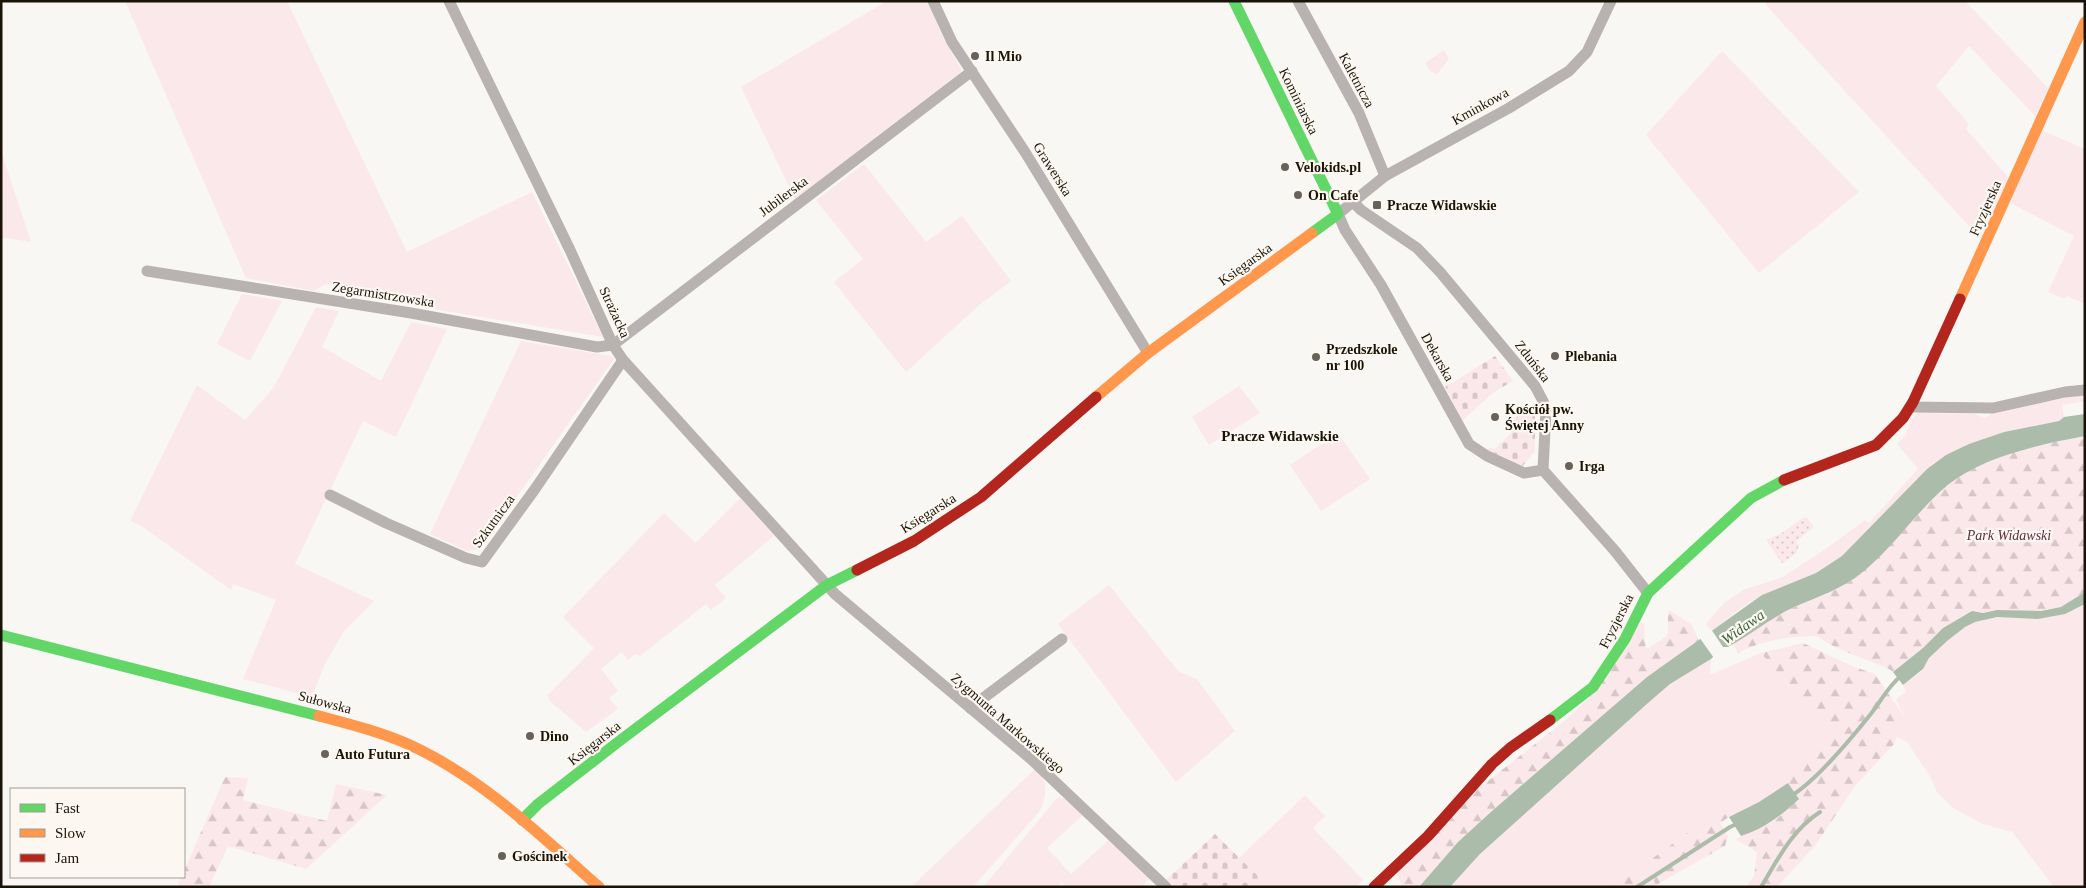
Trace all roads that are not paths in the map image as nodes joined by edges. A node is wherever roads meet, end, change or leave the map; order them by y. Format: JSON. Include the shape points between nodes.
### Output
{"nodes":[{"id":1,"x":449,"y":1,"type":"edge"},
{"id":2,"x":933,"y":1,"type":"edge"},
{"id":3,"x":1234,"y":1,"type":"edge"},
{"id":4,"x":1298,"y":1,"type":"edge"},
{"id":5,"x":1611,"y":1,"type":"edge"},
{"id":6,"x":2085,"y":22,"type":"edge"},
{"id":7,"x":972,"y":71,"type":"junction"},
{"id":8,"x":1383,"y":172,"type":"junction"},
{"id":9,"x":1353,"y":202,"type":"junction"},
{"id":10,"x":1338,"y":214,"type":"junction"},
{"id":11,"x":147,"y":271,"type":"dead end"},
{"id":12,"x":613,"y":345,"type":"junction"},
{"id":13,"x":1148,"y":353,"type":"junction"},
{"id":14,"x":623,"y":360,"type":"junction"},
{"id":15,"x":2085,"y":390,"type":"edge"},
{"id":16,"x":1911,"y":407,"type":"junction"},
{"id":17,"x":1543,"y":470,"type":"junction"},
{"id":18,"x":330,"y":495,"type":"dead end"},
{"id":19,"x":827,"y":585,"type":"junction"},
{"id":20,"x":1648,"y":593,"type":"junction"},
{"id":21,"x":1,"y":635,"type":"edge"},
{"id":22,"x":1062,"y":639,"type":"dead end"},
{"id":23,"x":970,"y":708,"type":"junction"},
{"id":24,"x":522,"y":820,"type":"junction"},
{"id":25,"x":599,"y":887,"type":"edge"},
{"id":26,"x":1166,"y":887,"type":"edge"},
{"id":27,"x":1374,"y":887,"type":"edge"}],
"edges":[{"from":1,"to":12,"type":"street","name":"Strażacka"},
{"from":2,"to":7,"type":"street","name":"Grawerska","via":[[952,42]]},
{"from":3,"to":10,"type":"street","name":"Kominiarska"},
{"from":4,"to":8,"type":"street","name":"Kaletnicza","via":[[1359,113]]},
{"from":5,"to":8,"type":"street","name":"Kminkowa","via":[[1587,52],[1569,71],[1509,108]]},
{"from":6,"to":16,"type":"street","name":"Fryzjerska"},
{"from":7,"to":12,"type":"street","name":"Jubilerska"},
{"from":7,"to":13,"type":"street","name":"Grawerska"},
{"from":8,"to":9,"type":"street","name":"Kminkowa"},
{"from":9,"to":10,"type":"street","name":"Kminkowa"},
{"from":9,"to":17,"type":"street","name":"Zduńska","via":[[1417,248],[1535,386],[1546,410]]},
{"from":10,"to":13,"type":"street","name":"Księgarska"},
{"from":10,"to":17,"type":"street","name":"Dekarska","via":[[1381,285],[1463,437],[1486,456],[1524,473]]},
{"from":11,"to":12,"type":"street","name":"Zegarmistrzowska","via":[[411,313],[597,347]]},
{"from":12,"to":14,"type":"street","name":"Strażacka"},
{"from":13,"to":19,"type":"street","name":"Księgarska","via":[[981,497],[914,541]]},
{"from":14,"to":18,"type":"street","name":"Szkutnicza","via":[[482,562],[386,523]]},
{"from":14,"to":19,"type":"street","name":"Strażacka"},
{"from":15,"to":16,"type":"street","via":[[1993,408]]},
{"from":16,"to":20,"type":"street","name":"Fryzjerska","via":[[1876,445],[1774,484],[1751,498]]},
{"from":17,"to":20,"type":"street"},
{"from":19,"to":23,"type":"street","name":"Zygmunta Markowskiego"},
{"from":19,"to":24,"type":"street","name":"Księgarska","via":[[538,804]]},
{"from":20,"to":27,"type":"street","name":"Fryzjerska","via":[[1625,640],[1592,687],[1492,764],[1428,836]]},
{"from":21,"to":24,"type":"street","name":"Sułowska","via":[[390,737],[451,767]]},
{"from":22,"to":23,"type":"street"},
{"from":23,"to":26,"type":"street","name":"Zygmunta Markowskiego"},
{"from":24,"to":25,"type":"street","name":"Sułowska"}]}
